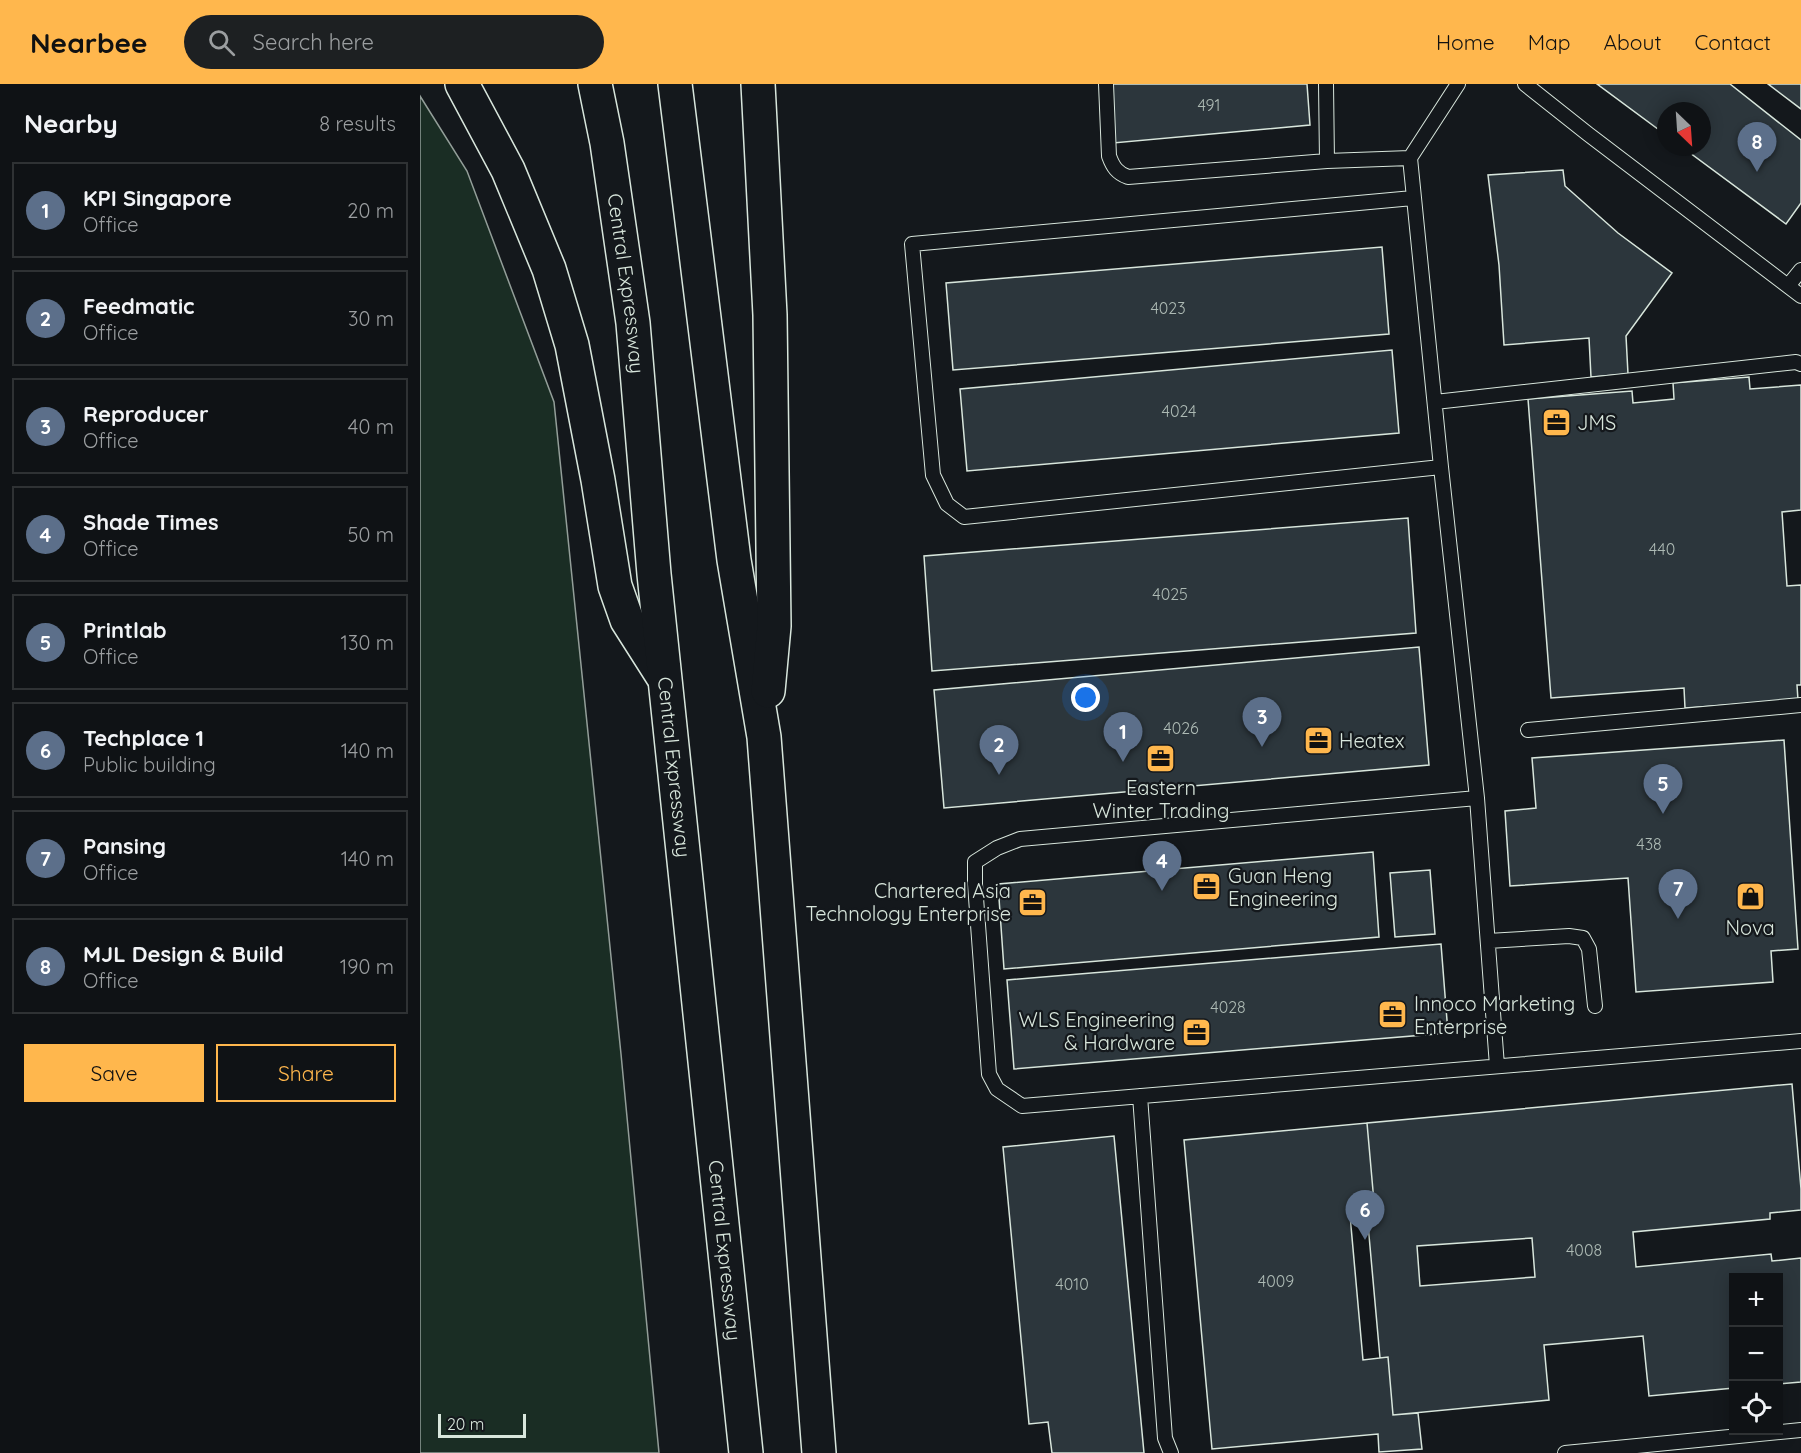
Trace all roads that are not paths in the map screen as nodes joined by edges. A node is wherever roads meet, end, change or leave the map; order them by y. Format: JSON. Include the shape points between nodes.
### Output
{"nodes":[{"id":1,"x":462,"y":84,"type":"edge"},
{"id":2,"x":596,"y":84,"type":"edge"},
{"id":3,"x":675,"y":84,"type":"edge"},
{"id":4,"x":758,"y":84,"type":"edge"},
{"id":5,"x":1106,"y":84,"type":"edge"},
{"id":6,"x":1326,"y":84,"type":"edge"},
{"id":7,"x":1458,"y":84,"type":"edge"},
{"id":8,"x":1526,"y":84,"type":"edge"},
{"id":9,"x":1410,"y":158,"type":"junction"},
{"id":10,"x":1328,"y":161,"type":"junction"},
{"id":11,"x":1413,"y":198,"type":"junction"},
{"id":12,"x":1801,"y":270,"type":"edge"},
{"id":13,"x":1788,"y":286,"type":"junction"},
{"id":14,"x":1801,"y":296,"type":"edge"},
{"id":15,"x":1801,"y":364,"type":"edge"},
{"id":16,"x":1436,"y":402,"type":"junction"},
{"id":17,"x":1441,"y":467,"type":"junction"},
{"id":18,"x":666,"y":682,"type":"junction"},
{"id":19,"x":1801,"y":705,"type":"edge"},
{"id":20,"x":1527,"y":730,"type":"dead end"},
{"id":21,"x":764,"y":737,"type":"junction"},
{"id":22,"x":1477,"y":798,"type":"junction"},
{"id":23,"x":1488,"y":941,"type":"junction"},
{"id":24,"x":1595,"y":1006,"type":"dead end"},
{"id":25,"x":1801,"y":1041,"type":"edge"},
{"id":26,"x":1497,"y":1066,"type":"junction"},
{"id":27,"x":1140,"y":1096,"type":"junction"},
{"id":28,"x":1801,"y":1430,"type":"edge"},
{"id":29,"x":746,"y":1453,"type":"edge"},
{"id":30,"x":819,"y":1453,"type":"edge"},
{"id":31,"x":1171,"y":1453,"type":"edge"},
{"id":32,"x":1565,"y":1453,"type":"edge"}],
"edges":[{"from":1,"to":18,"type":"highway","via":[[508,170],[549,269],[572,345],[615,586],[627,620]]},
{"from":2,"to":18,"type":"highway","name":"Central Expressway","via":[[633,323]]},
{"from":3,"to":21,"type":"highway","via":[[734,560]]},
{"from":4,"to":21,"type":"highway","via":[[770,315],[774,626]]},
{"from":5,"to":10,"type":"lane","via":[[1109,156],[1118,173],[1128,177]]},
{"from":6,"to":10,"type":"lane"},
{"from":7,"to":9,"type":"lane"},
{"from":8,"to":13,"type":"lane"},
{"from":9,"to":10,"type":"lane"},
{"from":9,"to":11,"type":"lane"},
{"from":11,"to":16,"type":"lane"},
{"from":11,"to":17,"type":"lane","via":[[912,244],[933,475],[947,504],[964,517]]},
{"from":12,"to":13,"type":"lane"},
{"from":13,"to":14,"type":"lane"},
{"from":15,"to":16,"type":"lane"},
{"from":16,"to":17,"type":"lane"},
{"from":17,"to":22,"type":"lane"},
{"from":18,"to":29,"type":"highway","name":"Central Expressway"},
{"from":19,"to":20,"type":"lane"},
{"from":21,"to":30,"type":"highway"},
{"from":22,"to":23,"type":"lane"},
{"from":22,"to":27,"type":"lane","via":[[1020,838],[975,862],[989,1074],[998,1089],[1022,1106]]},
{"from":23,"to":24,"type":"lane","via":[[1583,938],[1589,949]]},
{"from":23,"to":26,"type":"lane"},
{"from":25,"to":26,"type":"lane"},
{"from":26,"to":27,"type":"lane"},
{"from":27,"to":31,"type":"lane","via":[[1165,1438]]},
{"from":28,"to":32,"type":"lane"}]}
